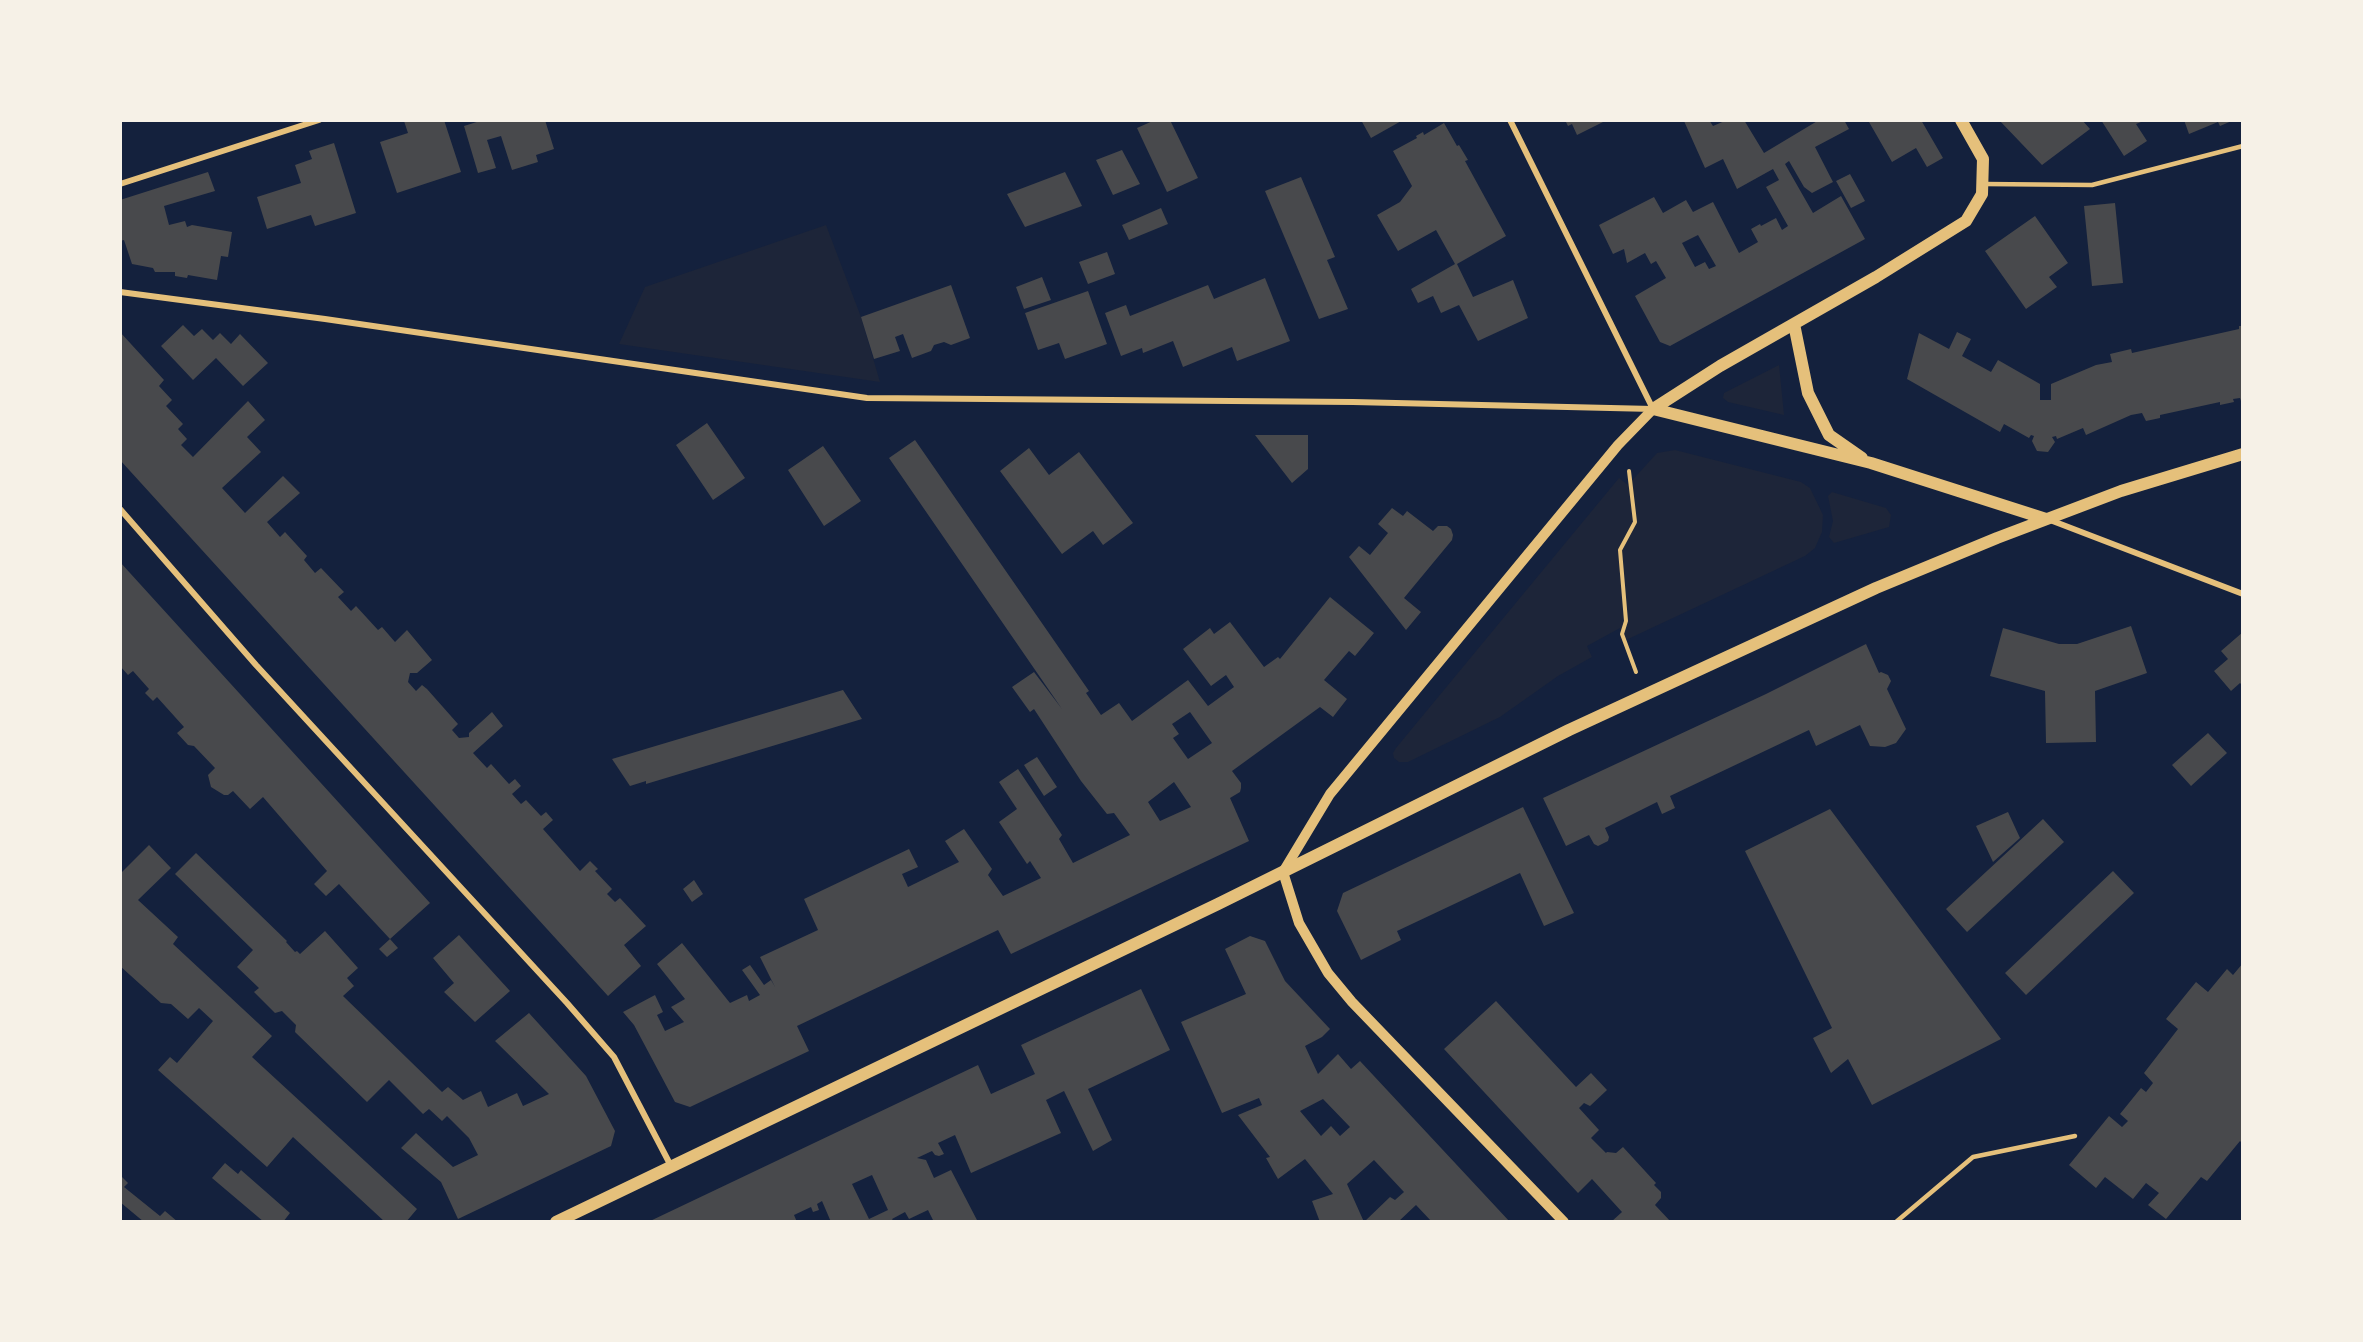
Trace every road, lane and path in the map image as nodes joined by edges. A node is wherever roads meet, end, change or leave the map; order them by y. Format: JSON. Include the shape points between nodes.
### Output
{"nodes":[{"id":1,"x":319,"y":120,"type":"edge"},
{"id":2,"x":1510,"y":120,"type":"edge"},
{"id":3,"x":1960,"y":120,"type":"edge"},
{"id":4,"x":2243,"y":146,"type":"edge"},
{"id":5,"x":120,"y":184,"type":"edge"},
{"id":6,"x":1982,"y":184,"type":"junction"},
{"id":7,"x":120,"y":292,"type":"edge"},
{"id":8,"x":1794,"y":324,"type":"junction"},
{"id":9,"x":1653,"y":409,"type":"junction"},
{"id":10,"x":2243,"y":454,"type":"edge"},
{"id":11,"x":1610,"y":456,"type":"junction"},
{"id":12,"x":1871,"y":463,"type":"junction"},
{"id":13,"x":120,"y":509,"type":"edge"},
{"id":14,"x":2046,"y":519,"type":"junction"},
{"id":15,"x":2243,"y":594,"type":"edge"},
{"id":16,"x":1644,"y":696,"type":"junction"},
{"id":17,"x":1283,"y":872,"type":"junction"},
{"id":18,"x":2075,"y":1136,"type":"dead end"},
{"id":19,"x":671,"y":1166,"type":"junction"},
{"id":20,"x":556,"y":1222,"type":"edge"},
{"id":21,"x":1564,"y":1222,"type":"edge"},
{"id":22,"x":1896,"y":1222,"type":"edge"}],
"edges":[{"from":1,"to":5,"type":"street"},
{"from":2,"to":9,"type":"street"},
{"from":3,"to":6,"type":"main road","via":[[1983,159]]},
{"from":4,"to":6,"type":"lane","via":[[2092,185]]},
{"from":6,"to":8,"type":"main road","via":[[1982,194],[1966,220]]},
{"from":7,"to":9,"type":"street","via":[[867,398]]},
{"from":8,"to":9,"type":"main road"},
{"from":8,"to":12,"type":"main road","via":[[1808,393],[1829,435]]},
{"from":9,"to":11,"type":"street"},
{"from":9,"to":12,"type":"main road"},
{"from":10,"to":14,"type":"main road","via":[[2121,491]]},
{"from":11,"to":16,"type":"path","via":[[1630,472],[1635,522],[1620,550],[1626,621],[1622,634]]},
{"from":11,"to":17,"type":"street","via":[[1330,794]]},
{"from":12,"to":14,"type":"main road"},
{"from":13,"to":19,"type":"street","via":[[256,665],[614,1058]]},
{"from":14,"to":15,"type":"street"},
{"from":14,"to":16,"type":"main road","via":[[1876,588]]},
{"from":16,"to":17,"type":"main road"},
{"from":17,"to":19,"type":"main road"},
{"from":17,"to":21,"type":"street","via":[[1299,923],[1328,973]]},
{"from":18,"to":22,"type":"lane","via":[[1973,1156]]},
{"from":19,"to":20,"type":"main road"}]}
